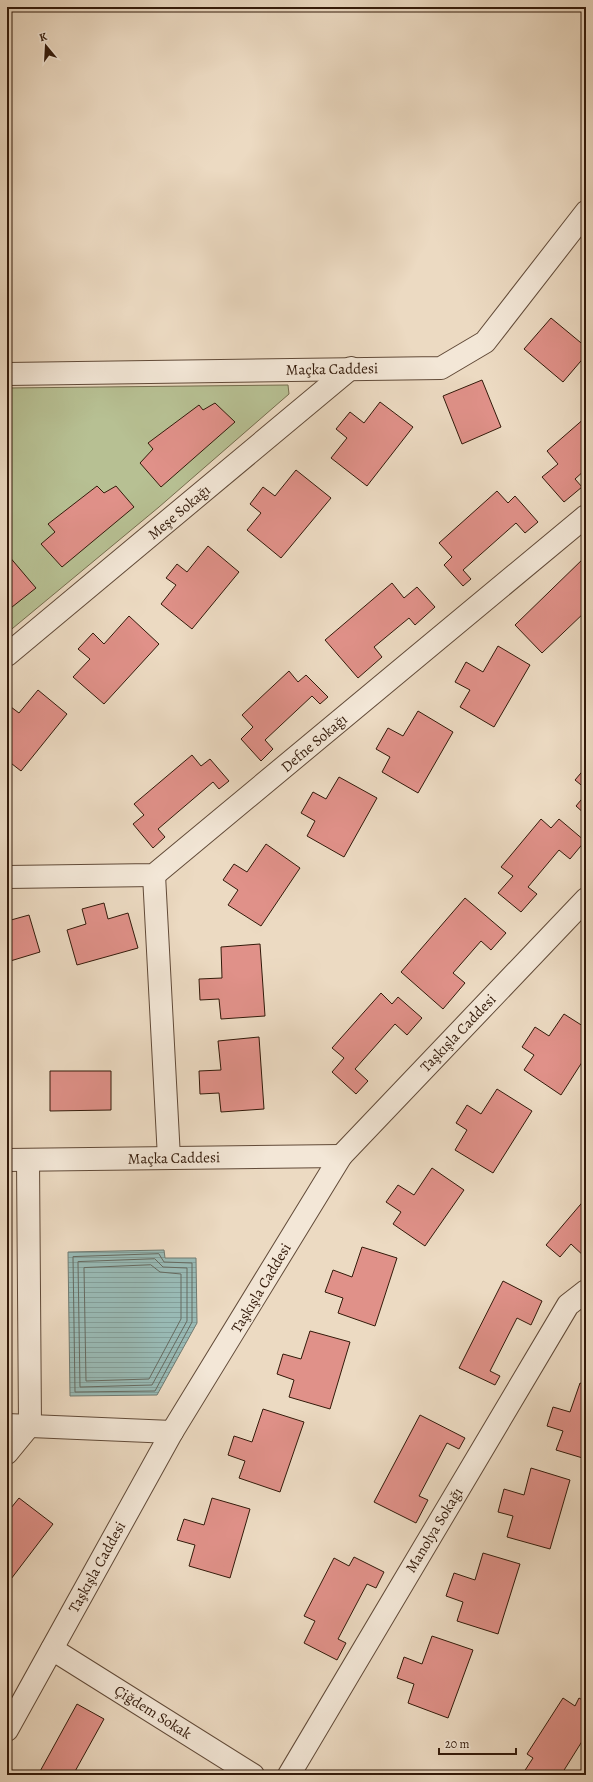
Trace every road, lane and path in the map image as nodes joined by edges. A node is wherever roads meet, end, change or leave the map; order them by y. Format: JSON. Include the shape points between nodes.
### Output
{"nodes":[{"id":1,"x":586,"y":212,"type":"edge"},
{"id":2,"x":351,"y":368,"type":"junction"},
{"id":3,"x":7,"y":374,"type":"edge"},
{"id":4,"x":586,"y":516,"type":"edge"},
{"id":5,"x":7,"y":655,"type":"edge"},
{"id":6,"x":154,"y":875,"type":"junction"},
{"id":7,"x":7,"y":877,"type":"edge"},
{"id":8,"x":586,"y":899,"type":"edge"},
{"id":9,"x":341,"y":1156,"type":"junction"},
{"id":10,"x":170,"y":1158,"type":"junction"},
{"id":11,"x":7,"y":1160,"type":"edge"},
{"id":12,"x":28,"y":1160,"type":"junction"},
{"id":13,"x":586,"y":1291,"type":"edge"},
{"id":14,"x":7,"y":1425,"type":"edge"},
{"id":15,"x":30,"y":1425,"type":"junction"},
{"id":16,"x":172,"y":1432,"type":"junction"},
{"id":17,"x":7,"y":1452,"type":"edge"},
{"id":18,"x":52,"y":1649,"type":"junction"},
{"id":19,"x":7,"y":1730,"type":"edge"},
{"id":20,"x":253,"y":1775,"type":"edge"},
{"id":21,"x":289,"y":1775,"type":"edge"}],
"edges":[{"from":1,"to":2,"type":"street","name":"Maçka Caddesi","via":[[484,342],[441,368]]},
{"from":2,"to":3,"type":"street","name":"Maçka Caddesi"},
{"from":2,"to":5,"type":"street","name":"Meşe Sokağı"},
{"from":4,"to":6,"type":"street","name":"Defne Sokağı"},
{"from":6,"to":7,"type":"street"},
{"from":6,"to":10,"type":"street"},
{"from":8,"to":9,"type":"street","name":"Taşkışla Caddesi"},
{"from":9,"to":10,"type":"street","name":"Maçka Caddesi"},
{"from":9,"to":16,"type":"street","name":"Taşkışla Caddesi"},
{"from":10,"to":12,"type":"street","name":"Maçka Caddesi"},
{"from":11,"to":12,"type":"street","name":"Maçka Caddesi"},
{"from":12,"to":15,"type":"street"},
{"from":13,"to":21,"type":"street","name":"Manolya Sokağı","via":[[568,1305]]},
{"from":14,"to":15,"type":"street"},
{"from":15,"to":16,"type":"street"},
{"from":15,"to":17,"type":"street"},
{"from":16,"to":18,"type":"street","name":"Taşkışla Caddesi"},
{"from":18,"to":19,"type":"street","name":"Taşkışla Caddesi"},
{"from":18,"to":20,"type":"street","name":"Çiğdem Sokak"}]}
